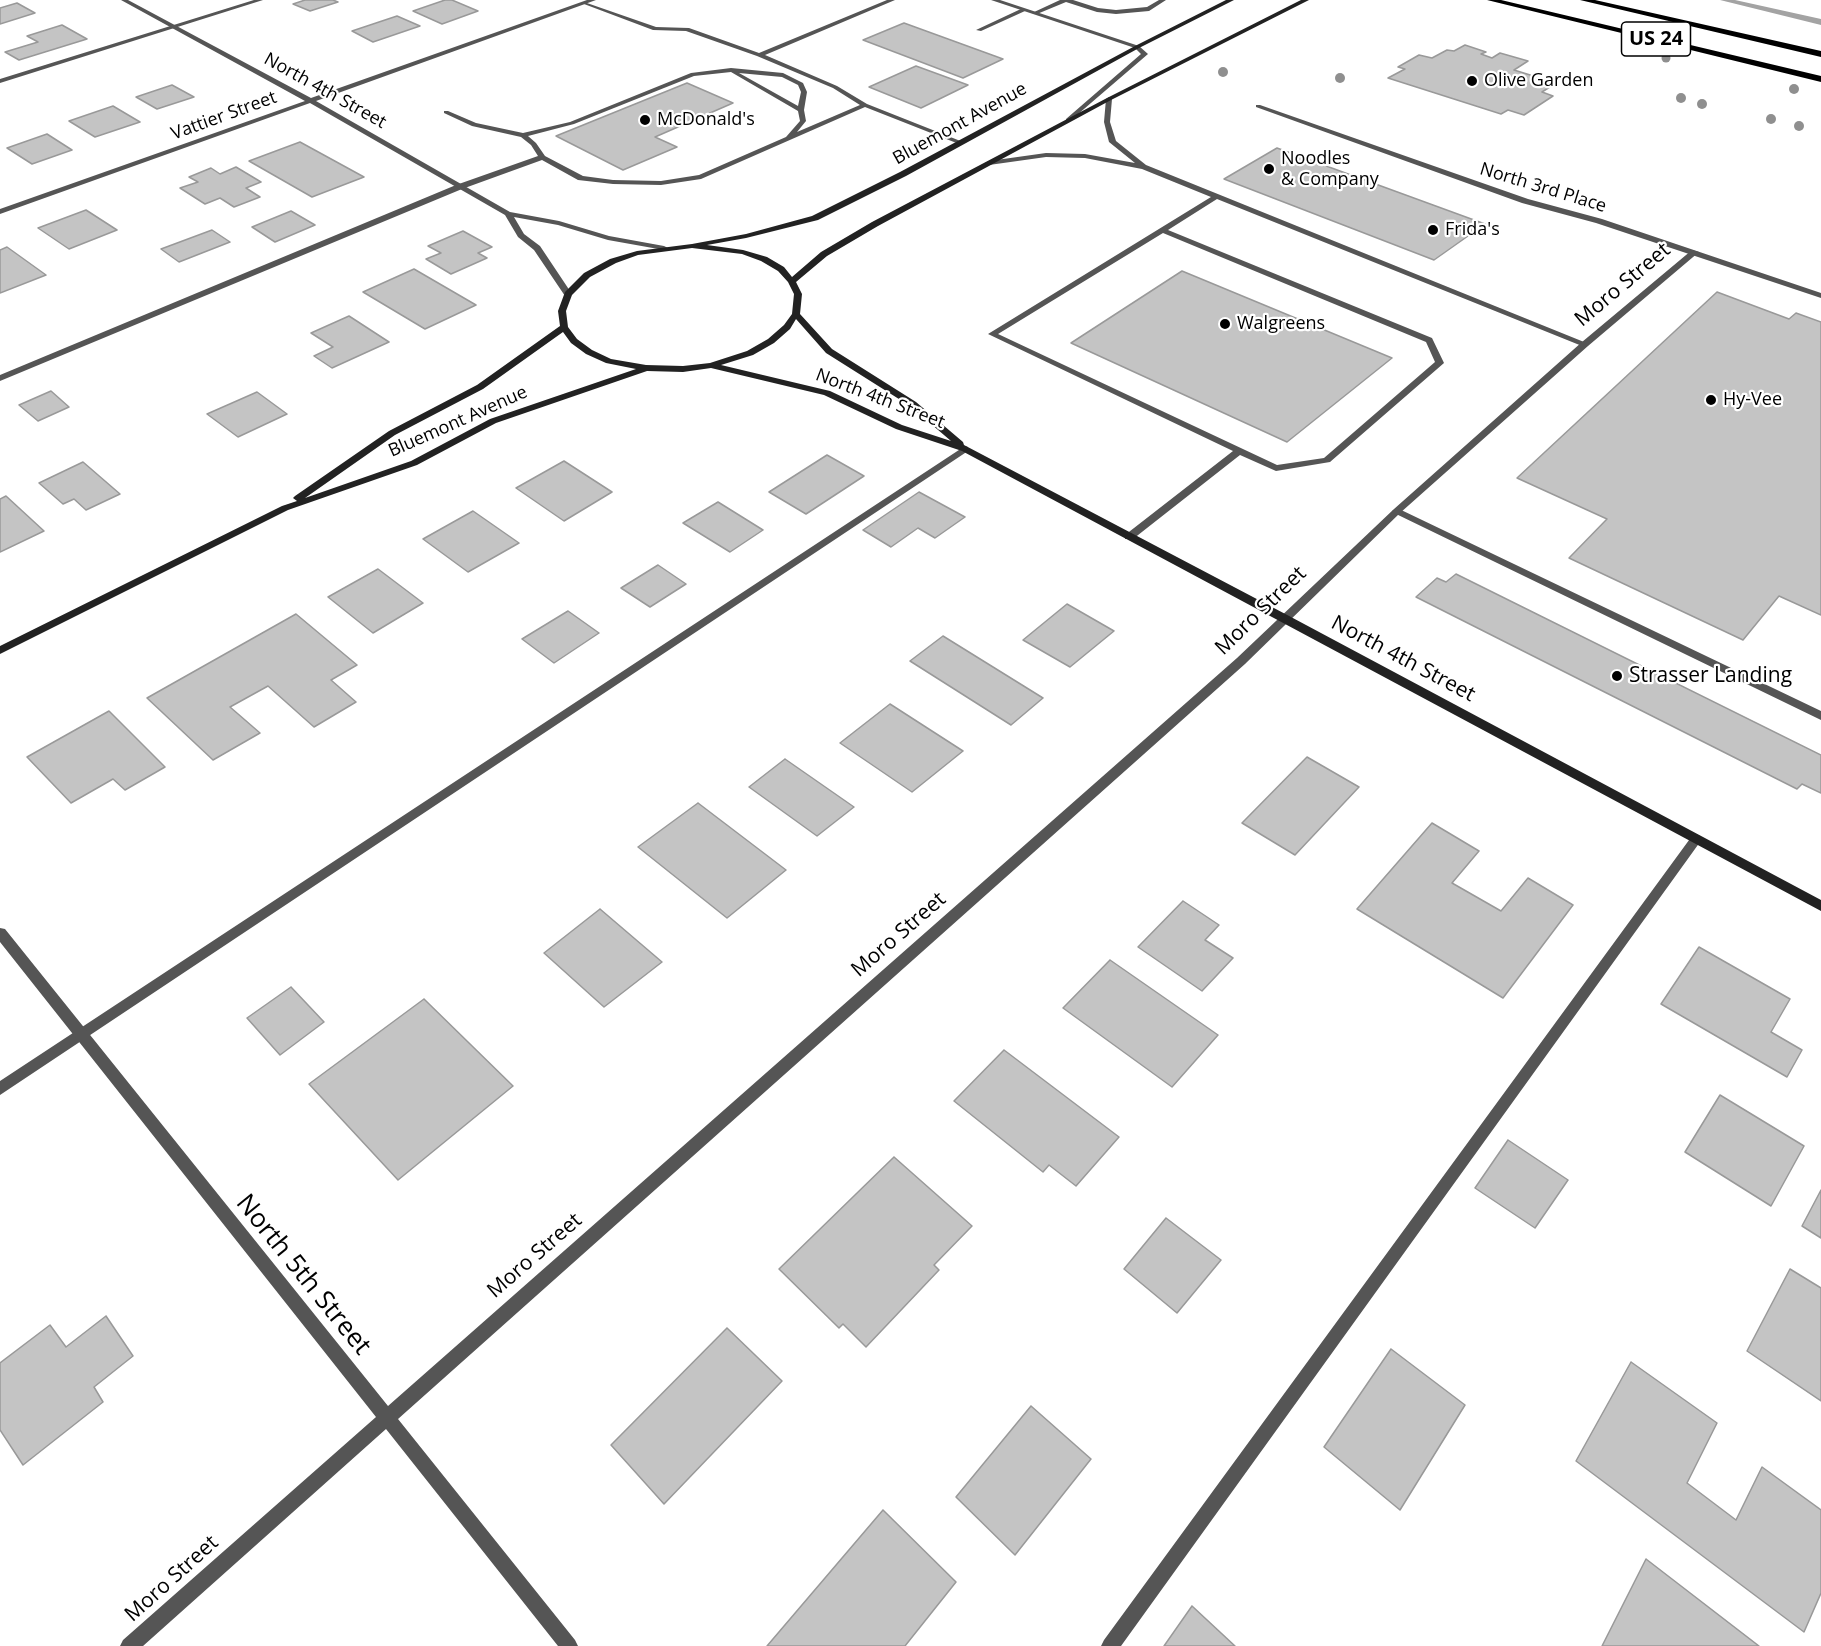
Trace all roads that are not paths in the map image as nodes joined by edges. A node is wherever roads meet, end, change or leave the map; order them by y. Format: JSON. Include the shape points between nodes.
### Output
{"nodes":[{"id":1,"x":124,"y":0,"type":"edge"},
{"id":2,"x":260,"y":0,"type":"edge"},
{"id":3,"x":893,"y":0,"type":"edge"},
{"id":4,"x":994,"y":0,"type":"edge"},
{"id":5,"x":1066,"y":0,"type":"edge"},
{"id":6,"x":1163,"y":0,"type":"edge"},
{"id":7,"x":1231,"y":0,"type":"edge"},
{"id":8,"x":1306,"y":0,"type":"edge"},
{"id":9,"x":1491,"y":0,"type":"edge"},
{"id":10,"x":1584,"y":0,"type":"edge"},
{"id":11,"x":590,"y":1,"type":"edge"},
{"id":12,"x":904,"y":3,"type":"dead end"},
{"id":13,"x":1023,"y":9,"type":"junction"},
{"id":14,"x":1035,"y":14,"type":"junction"},
{"id":15,"x":174,"y":27,"type":"junction"},
{"id":16,"x":979,"y":30,"type":"dead end"},
{"id":17,"x":1137,"y":47,"type":"junction"},
{"id":18,"x":1821,"y":54,"type":"edge"},
{"id":19,"x":759,"y":55,"type":"junction"},
{"id":20,"x":731,"y":70,"type":"junction"},
{"id":21,"x":1821,"y":79,"type":"edge"},
{"id":22,"x":0,"y":81,"type":"edge"},
{"id":23,"x":1109,"y":99,"type":"junction"},
{"id":24,"x":311,"y":101,"type":"junction"},
{"id":25,"x":865,"y":105,"type":"junction"},
{"id":26,"x":1258,"y":106,"type":"dead end"},
{"id":27,"x":801,"y":110,"type":"junction"},
{"id":28,"x":446,"y":112,"type":"dead end"},
{"id":29,"x":1068,"y":120,"type":"junction"},
{"id":30,"x":523,"y":135,"type":"junction"},
{"id":31,"x":788,"y":139,"type":"junction"},
{"id":32,"x":961,"y":143,"type":"junction"},
{"id":33,"x":542,"y":157,"type":"junction"},
{"id":34,"x":989,"y":163,"type":"junction"},
{"id":35,"x":1144,"y":167,"type":"junction"},
{"id":36,"x":459,"y":187,"type":"junction"},
{"id":37,"x":1217,"y":196,"type":"junction"},
{"id":38,"x":0,"y":212,"type":"edge"},
{"id":39,"x":508,"y":214,"type":"junction"},
{"id":40,"x":1162,"y":230,"type":"junction"},
{"id":41,"x":692,"y":246,"type":"junction"},
{"id":42,"x":664,"y":248,"type":"junction"},
{"id":43,"x":1695,"y":252,"type":"junction"},
{"id":44,"x":792,"y":281,"type":"junction"},
{"id":45,"x":568,"y":294,"type":"junction"},
{"id":46,"x":1821,"y":296,"type":"edge"},
{"id":47,"x":796,"y":314,"type":"junction"},
{"id":48,"x":564,"y":327,"type":"junction"},
{"id":49,"x":1585,"y":344,"type":"junction"},
{"id":50,"x":711,"y":365,"type":"junction"},
{"id":51,"x":646,"y":368,"type":"junction"},
{"id":52,"x":0,"y":378,"type":"edge"},
{"id":53,"x":965,"y":449,"type":"junction"},
{"id":54,"x":1238,"y":452,"type":"junction"},
{"id":55,"x":285,"y":508,"type":"junction"},
{"id":56,"x":1397,"y":511,"type":"junction"},
{"id":57,"x":1129,"y":537,"type":"junction"},
{"id":58,"x":1287,"y":619,"type":"junction"},
{"id":59,"x":0,"y":650,"type":"edge"},
{"id":60,"x":1821,"y":716,"type":"edge"},
{"id":61,"x":1696,"y":839,"type":"junction"},
{"id":62,"x":1821,"y":906,"type":"edge"},
{"id":63,"x":0,"y":933,"type":"edge"},
{"id":64,"x":82,"y":1035,"type":"junction"},
{"id":65,"x":0,"y":1089,"type":"edge"},
{"id":66,"x":385,"y":1417,"type":"junction"},
{"id":67,"x":129,"y":1646,"type":"edge"},
{"id":68,"x":569,"y":1646,"type":"edge"},
{"id":69,"x":1110,"y":1646,"type":"edge"}],
"edges":[{"from":1,"to":15,"type":"street","name":"North 4th Street"},
{"from":2,"to":15,"type":"street"},
{"from":3,"to":12,"type":"street"},
{"from":3,"to":19,"type":"street"},
{"from":4,"to":13,"type":"street"},
{"from":5,"to":6,"type":"street","via":[[1116,12],[1149,9]]},
{"from":5,"to":14,"type":"street"},
{"from":7,"to":17,"type":"main road","name":"Bluemont Avenue"},
{"from":8,"to":23,"type":"main road"},
{"from":9,"to":21,"type":"highway","number":"US 24"},
{"from":10,"to":18,"type":"highway","number":"US 24"},
{"from":11,"to":19,"type":"street","via":[[655,29],[687,29]]},
{"from":11,"to":24,"type":"street","name":"Vattier Street"},
{"from":13,"to":14,"type":"street"},
{"from":13,"to":16,"type":"street"},
{"from":14,"to":17,"type":"street"},
{"from":15,"to":22,"type":"street"},
{"from":15,"to":24,"type":"street","name":"North 4th Street"},
{"from":17,"to":29,"type":"street","via":[[1145,54]]},
{"from":17,"to":32,"type":"main road","name":"Bluemont Avenue"},
{"from":19,"to":25,"type":"street","via":[[834,87]]},
{"from":20,"to":27,"type":"street"},
{"from":20,"to":27,"type":"street","via":[[783,75],[801,84]]},
{"from":20,"to":30,"type":"street","via":[[693,74],[572,123]]},
{"from":23,"to":29,"type":"main road"},
{"from":23,"to":35,"type":"street","via":[[1107,122],[1113,142]]},
{"from":24,"to":36,"type":"street","name":"North 4th Street"},
{"from":24,"to":38,"type":"street","name":"Vattier Street"},
{"from":25,"to":31,"type":"street"},
{"from":25,"to":32,"type":"street"},
{"from":26,"to":43,"type":"street","name":"North 3rd Place","via":[[1525,201]]},
{"from":27,"to":31,"type":"street","via":[[803,121]]},
{"from":28,"to":30,"type":"street","via":[[474,125]]},
{"from":29,"to":34,"type":"main road"},
{"from":30,"to":33,"type":"street"},
{"from":31,"to":33,"type":"street","via":[[701,177],[661,183],[581,177]]},
{"from":32,"to":41,"type":"main road","name":"Bluemont Avenue","via":[[815,218]]},
{"from":33,"to":36,"type":"street"},
{"from":34,"to":35,"type":"street","via":[[1046,155],[1085,156]]},
{"from":34,"to":44,"type":"main road","via":[[874,224],[824,254]]},
{"from":35,"to":37,"type":"street"},
{"from":36,"to":39,"type":"street","name":"North 4th Street"},
{"from":36,"to":52,"type":"street"},
{"from":37,"to":40,"type":"street"},
{"from":37,"to":49,"type":"street"},
{"from":39,"to":42,"type":"street","name":"North 4th Street"},
{"from":39,"to":45,"type":"street","name":"North 4th Street"},
{"from":40,"to":54,"type":"street","via":[[992,333]]},
{"from":40,"to":54,"type":"street","via":[[1430,340],[1440,363],[1327,460],[1276,468]]},
{"from":41,"to":42,"type":"main road"},
{"from":41,"to":44,"type":"main road","via":[[743,252],[772,264]]},
{"from":42,"to":45,"type":"main road","via":[[613,261],[587,275]]},
{"from":43,"to":46,"type":"street","name":"North 3rd Place"},
{"from":43,"to":49,"type":"street","name":"Moro Street"},
{"from":44,"to":47,"type":"main road","via":[[798,294]]},
{"from":45,"to":48,"type":"main road","via":[[562,311]]},
{"from":47,"to":50,"type":"main road","via":[[771,341],[750,353]]},
{"from":47,"to":53,"type":"main road","name":"North 4th Street","via":[[830,351],[913,404]]},
{"from":48,"to":51,"type":"main road","via":[[589,352],[609,361]]},
{"from":48,"to":55,"type":"main road","name":"Bluemont Avenue","via":[[480,387],[392,433]]},
{"from":49,"to":56,"type":"street","name":"Moro Street"},
{"from":50,"to":51,"type":"main road"},
{"from":50,"to":53,"type":"main road","name":"North 4th Street","via":[[827,393],[899,427]]},
{"from":51,"to":55,"type":"main road","name":"Bluemont Avenue","via":[[493,421],[414,463]]},
{"from":53,"to":57,"type":"main road","name":"North 4th Street"},
{"from":53,"to":64,"type":"street"},
{"from":54,"to":57,"type":"street"},
{"from":55,"to":59,"type":"main road","name":"Bluemont Avenue"},
{"from":56,"to":58,"type":"street","name":"Moro Street"},
{"from":56,"to":60,"type":"street"},
{"from":57,"to":58,"type":"main road","name":"North 4th Street"},
{"from":58,"to":61,"type":"main road","name":"North 4th Street"},
{"from":58,"to":66,"type":"street","name":"Moro Street"},
{"from":61,"to":62,"type":"main road","name":"North 4th Street"},
{"from":61,"to":69,"type":"street"},
{"from":63,"to":64,"type":"street","name":"North 5th Street"},
{"from":64,"to":65,"type":"street"},
{"from":64,"to":66,"type":"street","name":"North 5th Street"},
{"from":66,"to":67,"type":"street","name":"Moro Street"},
{"from":66,"to":68,"type":"street","name":"North 5th Street"}]}
